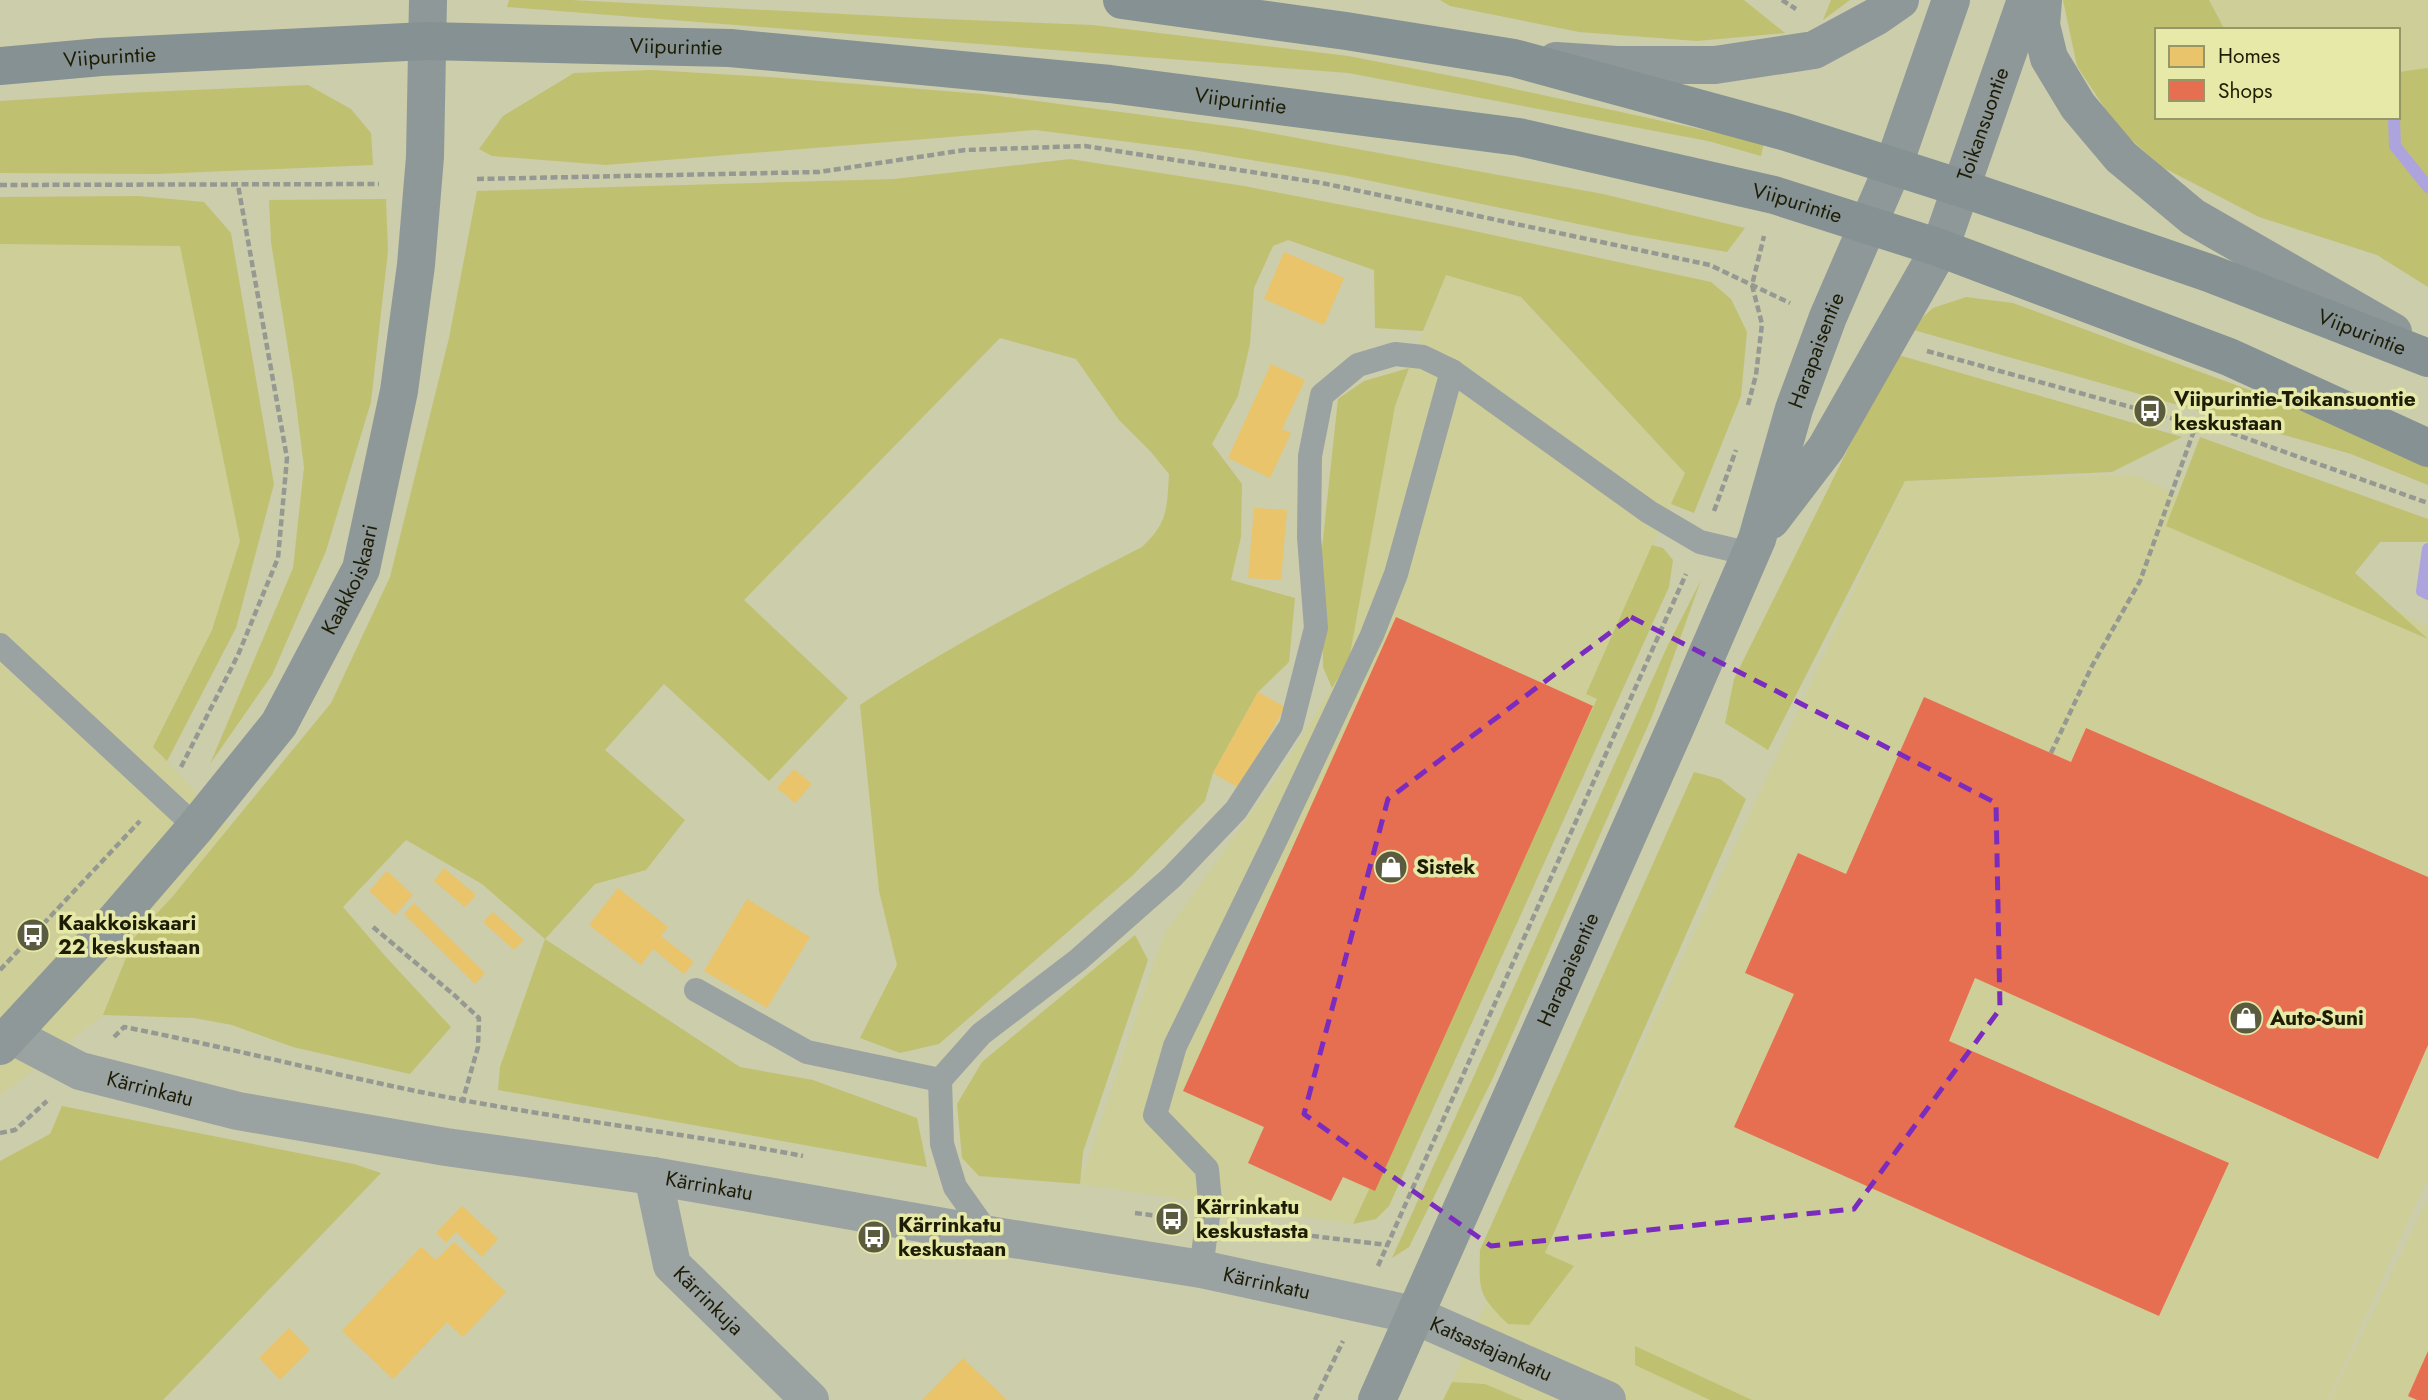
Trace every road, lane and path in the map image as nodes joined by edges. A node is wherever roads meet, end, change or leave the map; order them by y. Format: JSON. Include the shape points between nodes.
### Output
{"nodes":[{"id":1,"x":428,"y":0,"type":"edge"},
{"id":2,"x":1122,"y":0,"type":"edge"},
{"id":3,"x":1900,"y":0,"type":"edge"},
{"id":4,"x":1951,"y":0,"type":"edge"},
{"id":5,"x":2026,"y":0,"type":"edge"},
{"id":6,"x":2043,"y":0,"type":"edge"},
{"id":7,"x":426,"y":41,"type":"junction"},
{"id":8,"x":1514,"y":58,"type":"junction"},
{"id":9,"x":0,"y":66,"type":"edge"},
{"id":10,"x":1894,"y":167,"type":"junction"},
{"id":11,"x":477,"y":179,"type":"dead end"},
{"id":12,"x":379,"y":184,"type":"dead end"},
{"id":13,"x":0,"y":185,"type":"edge"},
{"id":14,"x":238,"y":185,"type":"junction"},
{"id":15,"x":1961,"y":188,"type":"junction"},
{"id":16,"x":1868,"y":225,"type":"junction"},
{"id":17,"x":1940,"y":248,"type":"junction"},
{"id":18,"x":1752,"y":285,"type":"junction"},
{"id":19,"x":1828,"y":317,"type":"junction"},
{"id":20,"x":1888,"y":338,"type":"junction"},
{"id":21,"x":2428,"y":352,"type":"edge"},
{"id":22,"x":2428,"y":358,"type":"edge"},
{"id":23,"x":1452,"y":371,"type":"junction"},
{"id":24,"x":1745,"y":416,"type":"dead end"},
{"id":25,"x":2196,"y":425,"type":"junction"},
{"id":26,"x":1738,"y":442,"type":"dead end"},
{"id":27,"x":2428,"y":448,"type":"edge"},
{"id":28,"x":2428,"y":503,"type":"edge"},
{"id":29,"x":1700,"y":542,"type":"junction"},
{"id":30,"x":1753,"y":547,"type":"junction"},
{"id":31,"x":0,"y":645,"type":"edge"},
{"id":32,"x":2051,"y":752,"type":"dead end"},
{"id":33,"x":163,"y":796,"type":"junction"},
{"id":34,"x":196,"y":827,"type":"junction"},
{"id":35,"x":373,"y":927,"type":"dead end"},
{"id":36,"x":0,"y":970,"type":"edge"},
{"id":37,"x":696,"y":990,"type":"dead end"},
{"id":38,"x":124,"y":1027,"type":"dead end"},
{"id":39,"x":5,"y":1041,"type":"edge"},
{"id":40,"x":940,"y":1080,"type":"junction"},
{"id":41,"x":463,"y":1101,"type":"junction"},
{"id":42,"x":446,"y":1147,"type":"junction"},
{"id":43,"x":806,"y":1157,"type":"dead end"},
{"id":44,"x":653,"y":1176,"type":"junction"},
{"id":45,"x":1125,"y":1211,"type":"dead end"},
{"id":46,"x":1206,"y":1223,"type":"junction"},
{"id":47,"x":989,"y":1235,"type":"junction"},
{"id":48,"x":1387,"y":1245,"type":"junction"},
{"id":49,"x":1201,"y":1269,"type":"junction"},
{"id":50,"x":1361,"y":1304,"type":"junction"},
{"id":51,"x":1414,"y":1315,"type":"junction"},
{"id":52,"x":810,"y":1400,"type":"edge"},
{"id":53,"x":1315,"y":1400,"type":"edge"},
{"id":54,"x":1377,"y":1400,"type":"edge"},
{"id":55,"x":1607,"y":1400,"type":"edge"}],
"edges":[{"from":1,"to":7,"type":"main road","name":"Kaakkoiskaari"},
{"from":2,"to":8,"type":"main road","name":"Viipurintie"},
{"from":3,"to":8,"type":"main road","via":[[1814,50],[1715,65]]},
{"from":4,"to":10,"type":"main road"},
{"from":5,"to":15,"type":"main road","name":"Toikansuontie"},
{"from":6,"to":21,"type":"main road","via":[[2041,25],[2049,58],[2078,106],[2121,157],[2193,217]]},
{"from":7,"to":9,"type":"main road","name":"Viipurintie"},
{"from":7,"to":16,"type":"main road","name":"Viipurintie","via":[[730,48],[1110,84],[1519,137],[1774,195]]},
{"from":7,"to":34,"type":"main road","name":"Kaakkoiskaari","via":[[425,157],[416,265],[399,391],[361,569],[279,724]]},
{"from":8,"to":10,"type":"main road","name":"Viipurintie","via":[[1786,132]]},
{"from":10,"to":15,"type":"main road","name":"Viipurintie"},
{"from":10,"to":16,"type":"main road","name":"Harapaisentie"},
{"from":11,"to":18,"type":"path","via":[[819,172],[965,150],[1085,146],[1322,183],[1547,229],[1710,265]]},
{"from":12,"to":14,"type":"path"},
{"from":13,"to":14,"type":"path"},
{"from":14,"to":33,"type":"path","via":[[287,458],[278,558],[238,655]]},
{"from":15,"to":17,"type":"main road","name":"Toikansuontie"},
{"from":15,"to":22,"type":"main road","name":"Viipurintie","via":[[2209,273]]},
{"from":16,"to":17,"type":"main road","name":"Viipurintie"},
{"from":16,"to":19,"type":"main road","name":"Harapaisentie"},
{"from":17,"to":20,"type":"main road","name":"Harapaisentie"},
{"from":17,"to":27,"type":"main road","name":"Viipurintie","via":[[2229,357]]},
{"from":18,"to":19,"type":"path"},
{"from":18,"to":24,"type":"path","via":[[1762,324]]},
{"from":19,"to":30,"type":"main road","name":"Harapaisentie","via":[[1794,409]]},
{"from":20,"to":25,"type":"path"},
{"from":20,"to":30,"type":"main road","name":"Harapaisentie","via":[[1826,448]]},
{"from":23,"to":29,"type":"lane","via":[[1649,512]]},
{"from":23,"to":40,"type":"lane","via":[[1423,357],[1395,354],[1358,365],[1322,395],[1310,456],[1309,537],[1316,628],[1291,726],[1236,810],[1172,877],[1078,960],[981,1034]]},
{"from":23,"to":46,"type":"lane","via":[[1396,574],[1372,635],[1175,1046],[1155,1115],[1207,1170],[1210,1202]]},
{"from":25,"to":28,"type":"path","via":[[2223,430]]},
{"from":25,"to":32,"type":"path","via":[[2140,581]]},
{"from":26,"to":29,"type":"path"},
{"from":29,"to":30,"type":"lane"},
{"from":29,"to":48,"type":"path"},
{"from":30,"to":51,"type":"main road","name":"Harapaisentie"},
{"from":31,"to":33,"type":"lane"},
{"from":33,"to":34,"type":"lane"},
{"from":33,"to":36,"type":"path"},
{"from":34,"to":39,"type":"main road","name":"Kaakkoiskaari"},
{"from":35,"to":41,"type":"path","via":[[479,1018],[478,1047]]},
{"from":37,"to":40,"type":"lane","via":[[807,1052]]},
{"from":38,"to":41,"type":"path"},
{"from":39,"to":42,"type":"street","name":"Kärrinkatu","via":[[80,1071],[238,1111]]},
{"from":40,"to":47,"type":"lane","via":[[942,1144],[955,1187]]},
{"from":41,"to":42,"type":"path"},
{"from":41,"to":43,"type":"path"},
{"from":42,"to":44,"type":"street","name":"Kärrinkatu"},
{"from":44,"to":47,"type":"street","name":"Kärrinkatu"},
{"from":44,"to":52,"type":"street","name":"Kärrinkuja","via":[[672,1265]]},
{"from":45,"to":46,"type":"path"},
{"from":46,"to":48,"type":"path"},
{"from":46,"to":49,"type":"lane"},
{"from":47,"to":49,"type":"street","name":"Kärrinkatu"},
{"from":48,"to":50,"type":"path"},
{"from":49,"to":50,"type":"street","name":"Kärrinkatu"},
{"from":50,"to":51,"type":"street","name":"Kärrinkatu"},
{"from":50,"to":53,"type":"path"},
{"from":51,"to":54,"type":"main road","name":"Harapaisentie"},
{"from":51,"to":55,"type":"street","name":"Katsastajankatu"}]}
